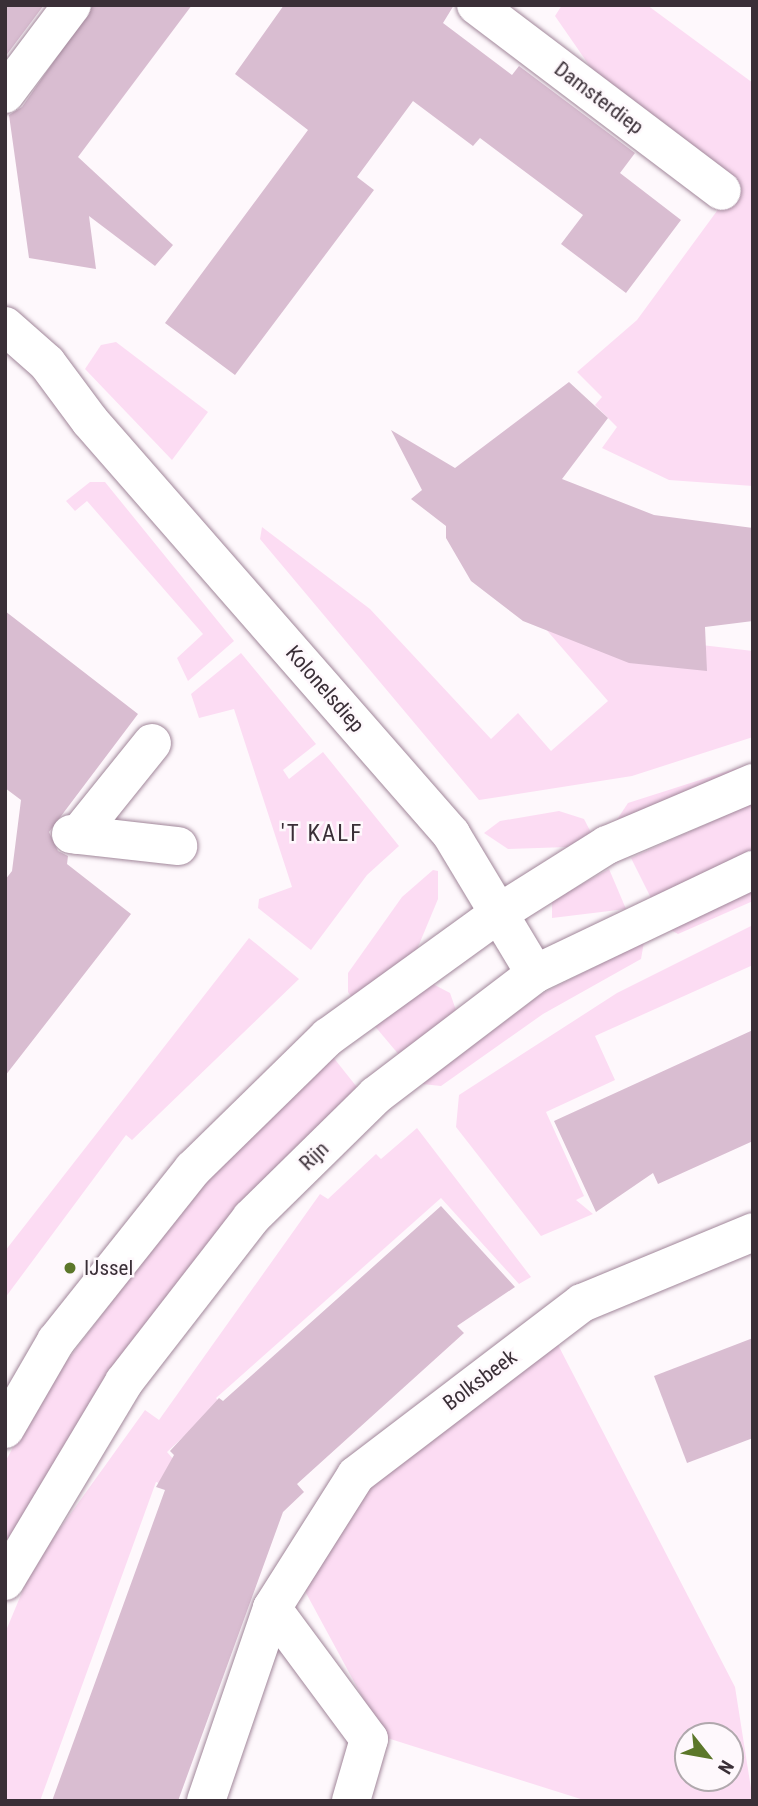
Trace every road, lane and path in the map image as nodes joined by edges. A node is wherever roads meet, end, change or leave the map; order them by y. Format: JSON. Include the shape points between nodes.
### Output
{"nodes":[{"id":1,"x":72,"y":5,"type":"edge"},
{"id":2,"x":476,"y":5,"type":"edge"},
{"id":3,"x":5,"y":94,"type":"edge"},
{"id":4,"x":722,"y":191,"type":"dead end"},
{"id":5,"x":5,"y":326,"type":"edge"},
{"id":6,"x":152,"y":743,"type":"dead end"},
{"id":7,"x":753,"y":783,"type":"edge"},
{"id":8,"x":178,"y":846,"type":"dead end"},
{"id":9,"x":753,"y":870,"type":"edge"},
{"id":10,"x":502,"y":911,"type":"junction"},
{"id":11,"x":535,"y":974,"type":"junction"},
{"id":12,"x":753,"y":1232,"type":"edge"},
{"id":13,"x":5,"y":1429,"type":"edge"},
{"id":14,"x":5,"y":1581,"type":"edge"},
{"id":15,"x":272,"y":1608,"type":"junction"},
{"id":16,"x":206,"y":1801,"type":"edge"},
{"id":17,"x":351,"y":1801,"type":"edge"}],
"edges":[{"from":1,"to":3,"type":"street"},
{"from":2,"to":4,"type":"street","name":"Damsterdiep"},
{"from":5,"to":10,"type":"street","name":"Kolonelsdiep","via":[[47,363],[90,421],[451,834]]},
{"from":6,"to":8,"type":"street","via":[[75,835]]},
{"from":7,"to":10,"type":"street","via":[[607,845]]},
{"from":9,"to":11,"type":"street","name":"Rijn"},
{"from":10,"to":11,"type":"street","name":"Kolonelsdiep"},
{"from":10,"to":13,"type":"street","via":[[351,1018],[193,1169],[56,1341]]},
{"from":11,"to":14,"type":"street","name":"Rijn","via":[[376,1095],[251,1218],[124,1382]]},
{"from":12,"to":15,"type":"street","name":"Bolksbeek","via":[[582,1303],[356,1475]]},
{"from":15,"to":16,"type":"street","name":"Bolksbeek"},
{"from":15,"to":17,"type":"street","via":[[369,1739]]}]}
